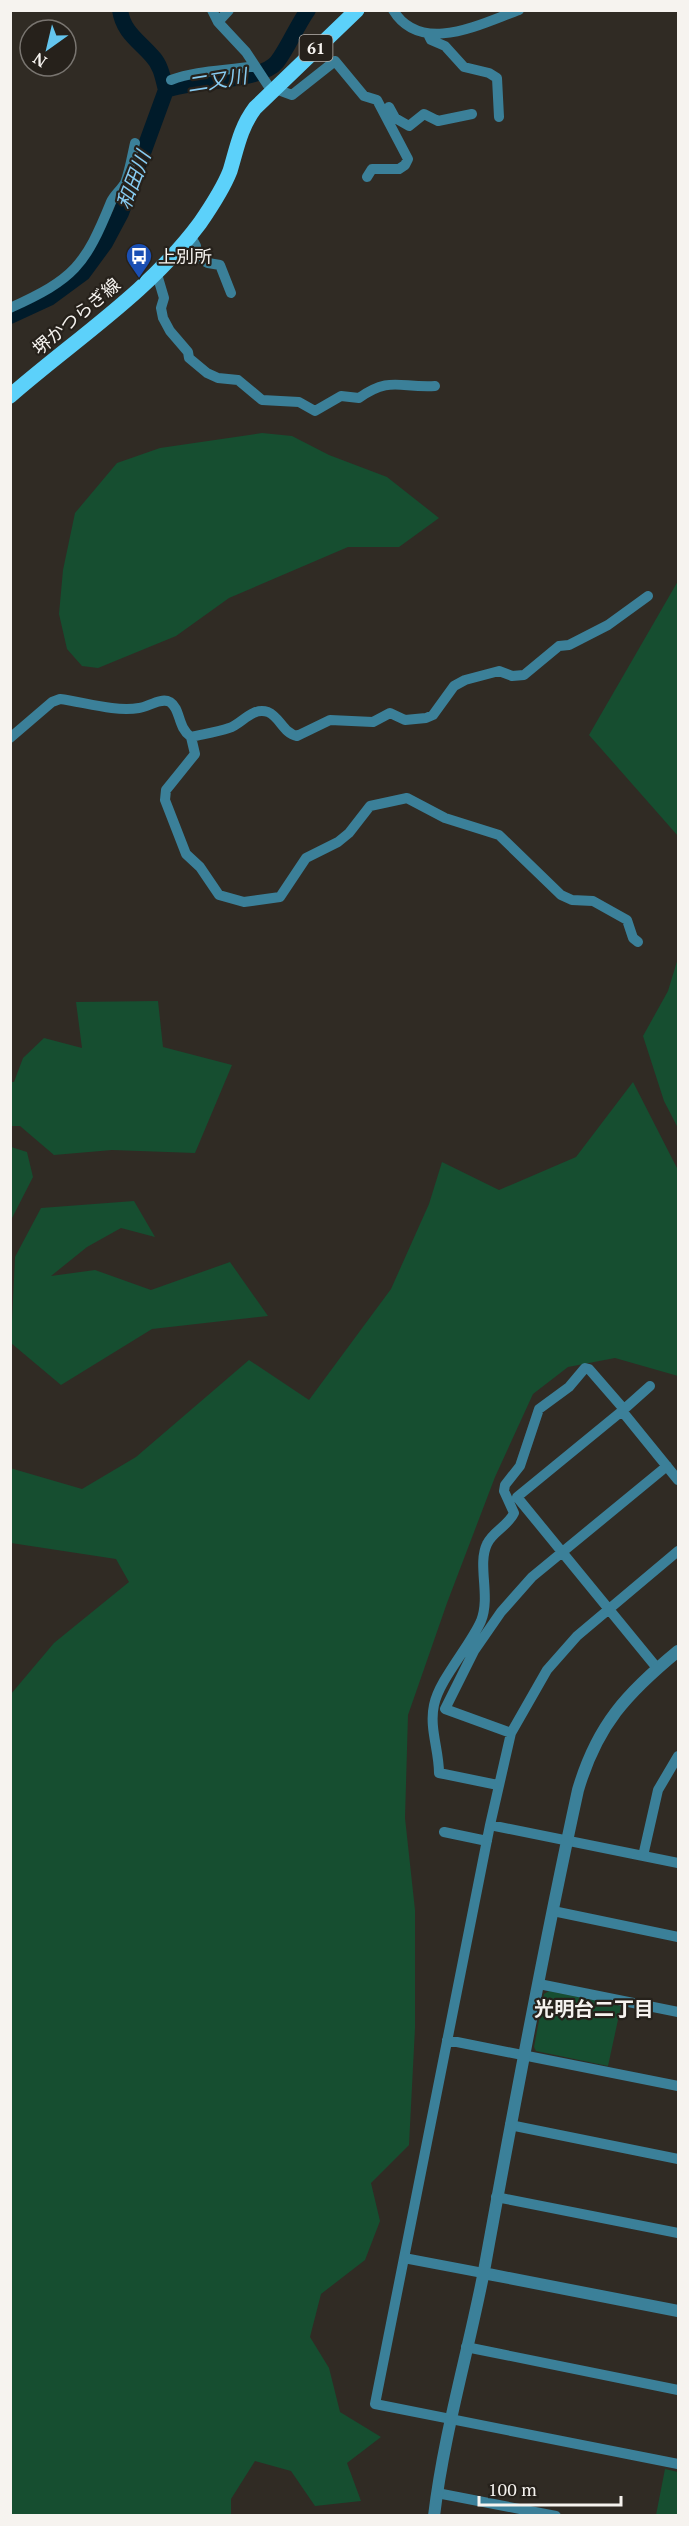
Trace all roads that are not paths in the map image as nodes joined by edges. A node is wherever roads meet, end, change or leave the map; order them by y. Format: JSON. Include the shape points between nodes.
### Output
{"nodes":[{"id":1,"x":212,"y":10,"type":"edge"},
{"id":2,"x":229,"y":10,"type":"edge"},
{"id":3,"x":357,"y":10,"type":"edge"},
{"id":4,"x":393,"y":10,"type":"edge"},
{"id":5,"x":519,"y":10,"type":"edge"},
{"id":6,"x":218,"y":22,"type":"junction"},
{"id":7,"x":428,"y":34,"type":"junction"},
{"id":8,"x":255,"y":66,"type":"junction"},
{"id":9,"x":171,"y":80,"type":"dead end"},
{"id":10,"x":272,"y":89,"type":"junction"},
{"id":11,"x":378,"y":100,"type":"junction"},
{"id":12,"x":472,"y":114,"type":"dead end"},
{"id":13,"x":499,"y":117,"type":"dead end"},
{"id":14,"x":135,"y":143,"type":"dead end"},
{"id":15,"x":367,"y":177,"type":"dead end"},
{"id":16,"x":190,"y":235,"type":"junction"},
{"id":17,"x":156,"y":271,"type":"junction"},
{"id":18,"x":231,"y":293,"type":"dead end"},
{"id":19,"x":10,"y":308,"type":"edge"},
{"id":20,"x":435,"y":386,"type":"dead end"},
{"id":21,"x":11,"y":394,"type":"edge"},
{"id":22,"x":648,"y":596,"type":"dead end"},
{"id":23,"x":191,"y":737,"type":"junction"},
{"id":24,"x":10,"y":738,"type":"edge"},
{"id":25,"x":638,"y":942,"type":"dead end"},
{"id":26,"x":650,"y":1386,"type":"dead end"},
{"id":27,"x":622,"y":1411,"type":"junction"},
{"id":28,"x":667,"y":1466,"type":"junction"},
{"id":29,"x":678,"y":1480,"type":"edge"},
{"id":30,"x":678,"y":1551,"type":"edge"},
{"id":31,"x":562,"y":1554,"type":"junction"},
{"id":32,"x":608,"y":1608,"type":"junction"},
{"id":33,"x":678,"y":1651,"type":"edge"},
{"id":34,"x":657,"y":1668,"type":"junction"},
{"id":35,"x":511,"y":1733,"type":"junction"},
{"id":36,"x":678,"y":1756,"type":"edge"},
{"id":37,"x":498,"y":1785,"type":"junction"},
{"id":38,"x":490,"y":1825,"type":"junction"},
{"id":39,"x":444,"y":1832,"type":"dead end"},
{"id":40,"x":567,"y":1840,"type":"junction"},
{"id":41,"x":487,"y":1841,"type":"junction"},
{"id":42,"x":642,"y":1856,"type":"junction"},
{"id":43,"x":678,"y":1863,"type":"edge"},
{"id":44,"x":553,"y":1911,"type":"junction"},
{"id":45,"x":678,"y":1937,"type":"edge"},
{"id":46,"x":539,"y":1984,"type":"junction"},
{"id":47,"x":678,"y":2012,"type":"edge"},
{"id":48,"x":447,"y":2040,"type":"junction"},
{"id":49,"x":524,"y":2056,"type":"junction"},
{"id":50,"x":678,"y":2086,"type":"edge"},
{"id":51,"x":510,"y":2125,"type":"junction"},
{"id":52,"x":678,"y":2159,"type":"edge"},
{"id":53,"x":496,"y":2198,"type":"junction"},
{"id":54,"x":678,"y":2233,"type":"edge"},
{"id":55,"x":404,"y":2258,"type":"junction"},
{"id":56,"x":483,"y":2273,"type":"junction"},
{"id":57,"x":678,"y":2311,"type":"edge"},
{"id":58,"x":466,"y":2347,"type":"junction"},
{"id":59,"x":678,"y":2390,"type":"edge"},
{"id":60,"x":451,"y":2420,"type":"junction"},
{"id":61,"x":678,"y":2464,"type":"edge"},
{"id":62,"x":437,"y":2493,"type":"junction"},
{"id":63,"x":434,"y":2516,"type":"edge"},
{"id":64,"x":556,"y":2516,"type":"edge"}],
"edges":[{"from":1,"to":6,"type":"street"},
{"from":2,"to":6,"type":"street"},
{"from":3,"to":10,"type":"main road","name":"堺かつらぎ線","number":"61"},
{"from":4,"to":7,"type":"street","via":[[398,19]]},
{"from":5,"to":7,"type":"street","via":[[459,31]]},
{"from":6,"to":8,"type":"street"},
{"from":7,"to":13,"type":"street","via":[[464,67],[497,78]]},
{"from":8,"to":9,"type":"street"},
{"from":8,"to":10,"type":"street"},
{"from":10,"to":11,"type":"street","via":[[292,95],[335,61],[364,96]]},
{"from":10,"to":16,"type":"main road","name":"堺かつらぎ線","number":"61","via":[[243,124],[225,180]]},
{"from":11,"to":12,"type":"street","via":[[386,102],[395,118],[409,126],[424,114],[438,121]]},
{"from":11,"to":15,"type":"street","via":[[408,159],[399,169],[372,169]]},
{"from":14,"to":19,"type":"street","via":[[123,186],[80,264],[65,280]]},
{"from":16,"to":17,"type":"main road","name":"堺かつらぎ線","number":"61"},
{"from":16,"to":18,"type":"street","via":[[197,257],[220,265]]},
{"from":17,"to":20,"type":"street","via":[[164,298],[163,318],[189,358],[218,378],[238,380],[262,400],[299,402],[315,411],[341,396],[359,398],[377,385]]},
{"from":17,"to":21,"type":"main road","name":"堺かつらぎ線","number":"61","via":[[99,324]]},
{"from":22,"to":23,"type":"street","via":[[608,625],[569,645],[559,646],[524,675],[499,671],[454,686],[433,715],[426,718],[405,720],[386,713],[373,722],[338,719],[297,736],[290,735],[266,711],[245,717],[237,725]]},
{"from":23,"to":24,"type":"street","via":[[185,733],[176,709],[164,700],[124,708],[60,699]]},
{"from":23,"to":25,"type":"street","via":[[195,754],[166,790],[165,800],[186,854],[219,895],[244,902],[280,897],[306,858],[344,838],[370,806],[406,798],[445,818],[499,835],[561,895],[593,901],[627,920]]},
{"from":26,"to":27,"type":"street"},
{"from":27,"to":28,"type":"street"},
{"from":27,"to":31,"type":"street","via":[[517,1497]]},
{"from":27,"to":37,"type":"street","via":[[585,1368],[569,1387],[539,1409],[520,1466],[505,1485],[514,1514],[487,1542],[484,1610],[434,1701],[432,1715],[439,1773]]},
{"from":28,"to":29,"type":"street"},
{"from":28,"to":31,"type":"street"},
{"from":30,"to":32,"type":"street"},
{"from":31,"to":32,"type":"street"},
{"from":31,"to":35,"type":"street","via":[[532,1577],[501,1612],[474,1651],[445,1709]]},
{"from":32,"to":34,"type":"street"},
{"from":32,"to":35,"type":"street","via":[[547,1670]]},
{"from":33,"to":34,"type":"street"},
{"from":34,"to":40,"type":"street","via":[[624,1700],[592,1748]]},
{"from":35,"to":37,"type":"street"},
{"from":36,"to":42,"type":"street","via":[[658,1790]]},
{"from":37,"to":38,"type":"street"},
{"from":38,"to":40,"type":"street"},
{"from":38,"to":41,"type":"street"},
{"from":39,"to":41,"type":"street"},
{"from":40,"to":42,"type":"street"},
{"from":40,"to":44,"type":"street"},
{"from":41,"to":48,"type":"street"},
{"from":42,"to":43,"type":"street"},
{"from":44,"to":45,"type":"street"},
{"from":44,"to":46,"type":"street"},
{"from":46,"to":47,"type":"street"},
{"from":46,"to":49,"type":"street"},
{"from":48,"to":49,"type":"street"},
{"from":48,"to":55,"type":"street"},
{"from":49,"to":50,"type":"street"},
{"from":49,"to":51,"type":"street"},
{"from":51,"to":52,"type":"street"},
{"from":51,"to":53,"type":"street"},
{"from":53,"to":54,"type":"street"},
{"from":53,"to":56,"type":"street"},
{"from":55,"to":56,"type":"street"},
{"from":55,"to":60,"type":"street","via":[[375,2404]]},
{"from":56,"to":57,"type":"street"},
{"from":56,"to":58,"type":"street"},
{"from":58,"to":59,"type":"street"},
{"from":58,"to":60,"type":"street"},
{"from":60,"to":61,"type":"street"},
{"from":60,"to":62,"type":"street"},
{"from":62,"to":63,"type":"street"},
{"from":62,"to":64,"type":"street"}]}
